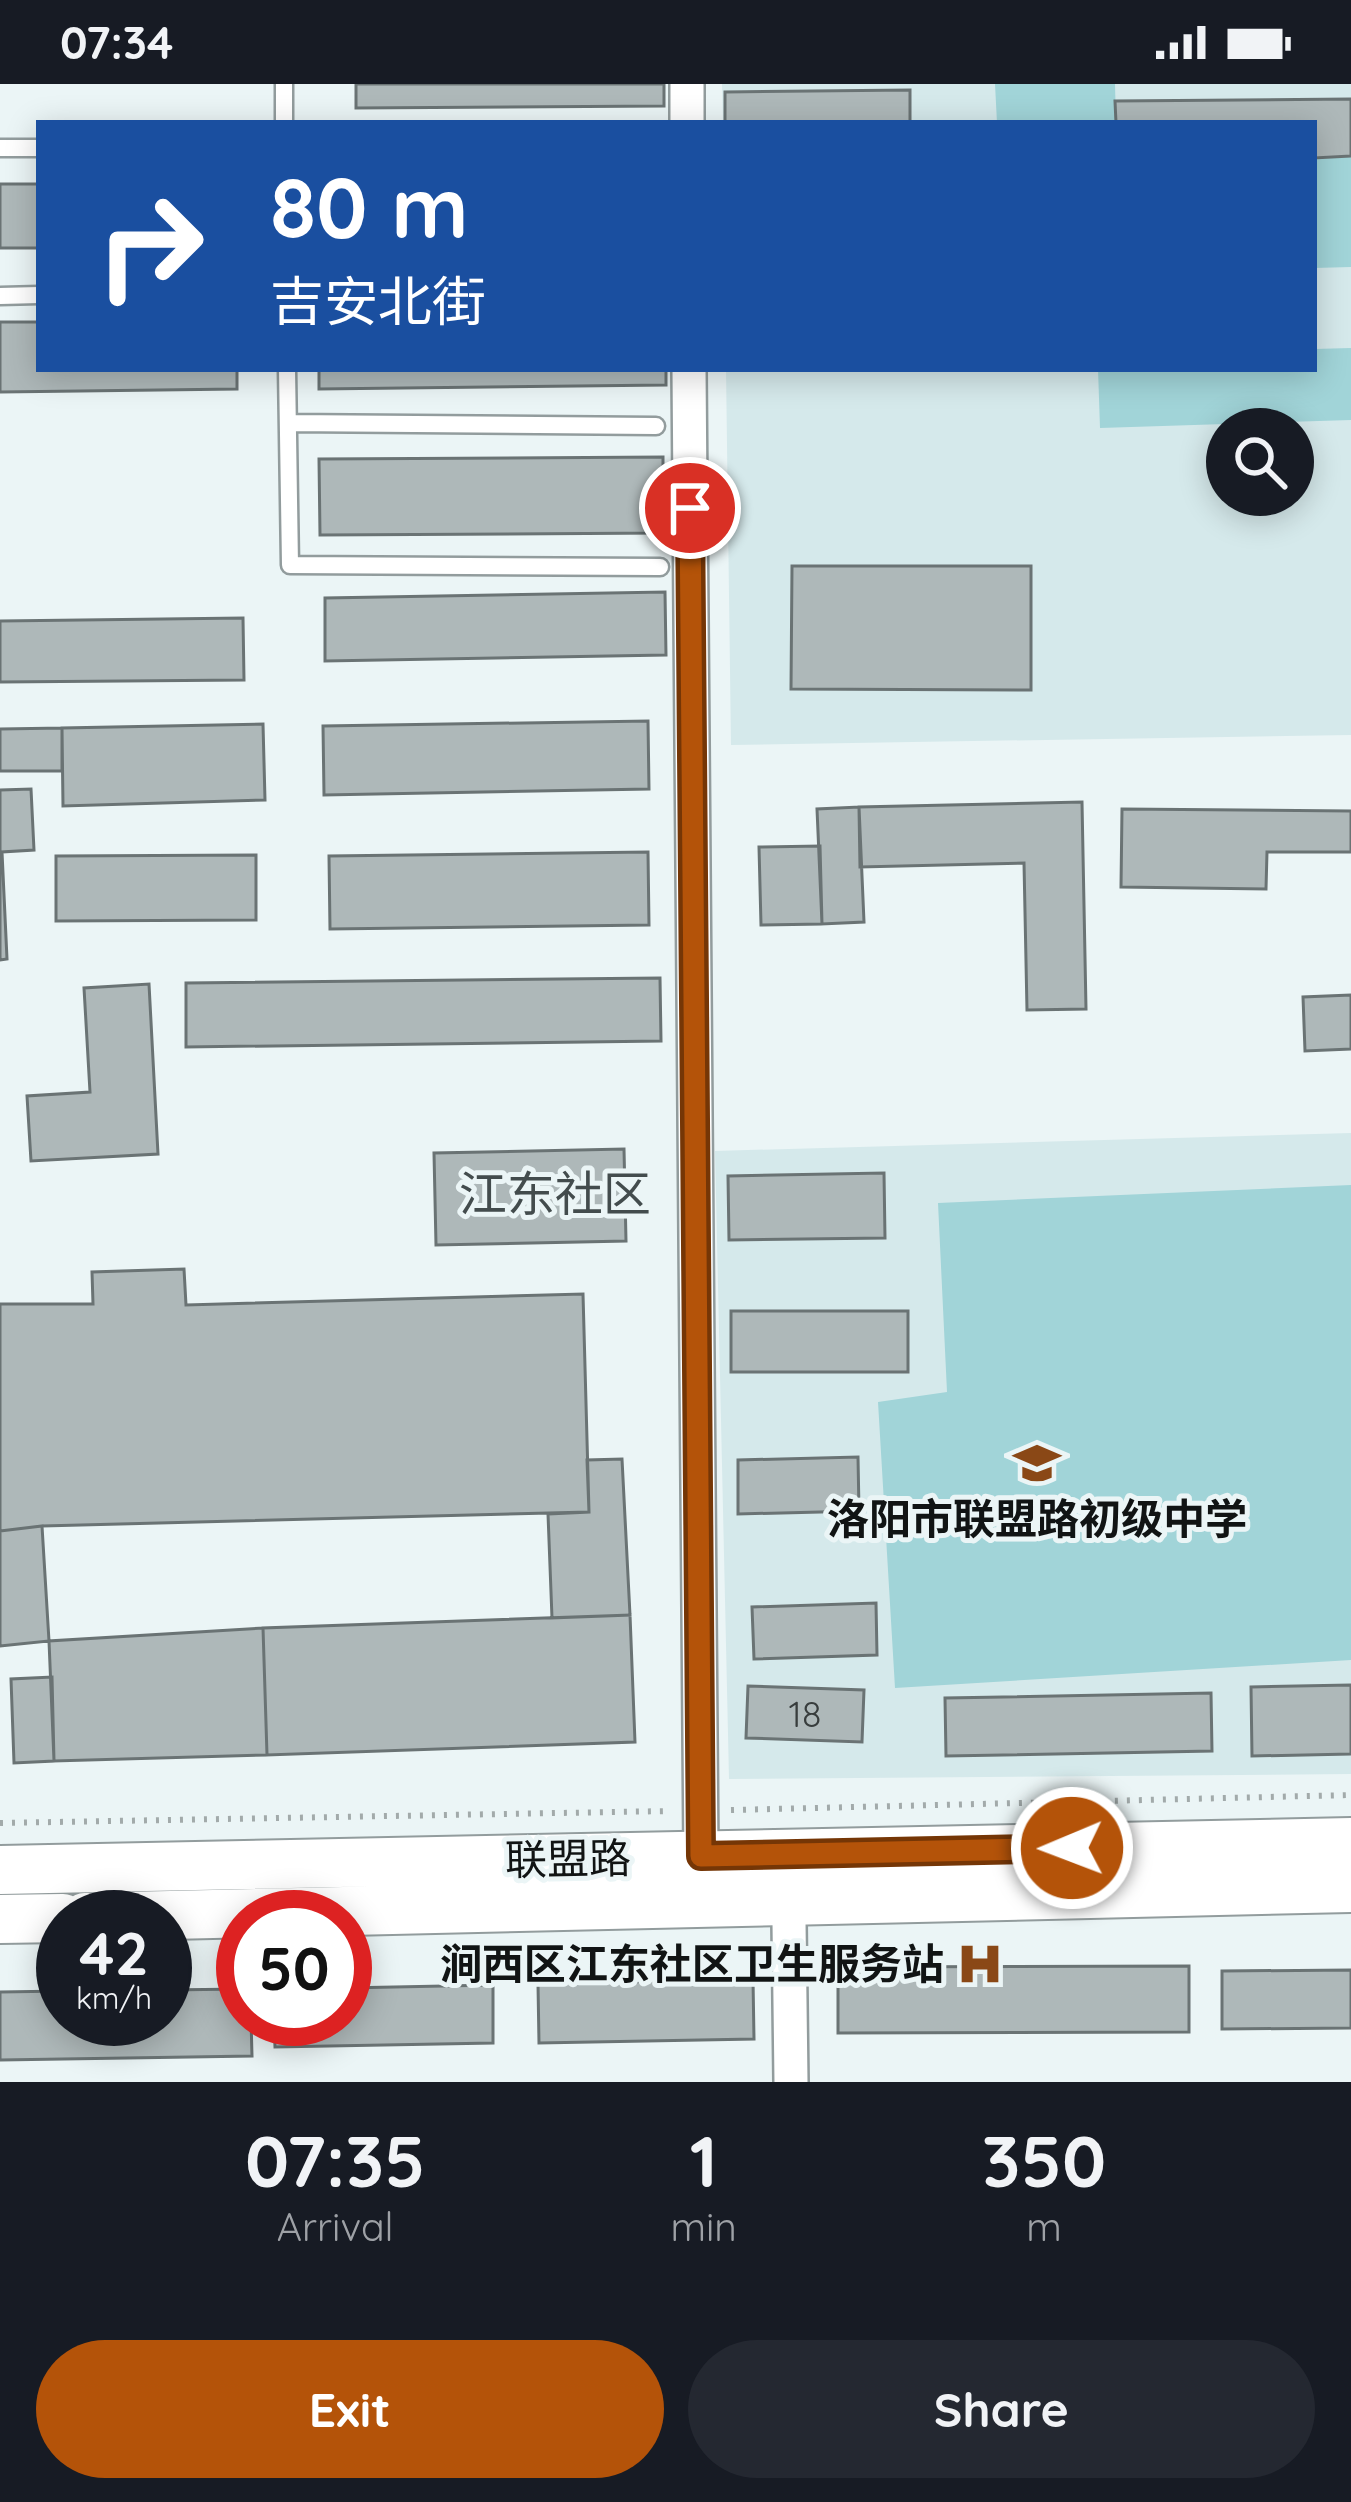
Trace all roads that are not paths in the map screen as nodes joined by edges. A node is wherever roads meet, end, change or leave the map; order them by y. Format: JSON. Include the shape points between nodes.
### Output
{"nodes":[{"id":1,"x":284,"y":84,"type":"edge"},
{"id":2,"x":687,"y":84,"type":"edge"},
{"id":3,"x":284,"y":120,"type":"edge"},
{"id":4,"x":687,"y":120,"type":"edge"},
{"id":5,"x":0,"y":148,"type":"edge"},
{"id":6,"x":36,"y":148,"type":"edge"},
{"id":7,"x":36,"y":295,"type":"edge"},
{"id":8,"x":0,"y":296,"type":"edge"},
{"id":9,"x":287,"y":372,"type":"edge"},
{"id":10,"x":689,"y":372,"type":"edge"},
{"id":11,"x":288,"y":423,"type":"junction"},
{"id":12,"x":656,"y":426,"type":"dead end"},
{"id":13,"x":660,"y":567,"type":"dead end"},
{"id":14,"x":1351,"y":1841,"type":"edge"},
{"id":15,"x":701,"y":1856,"type":"junction"},
{"id":16,"x":0,"y":1870,"type":"edge"},
{"id":17,"x":1351,"y":1888,"type":"edge"},
{"id":18,"x":785,"y":1901,"type":"junction"},
{"id":19,"x":192,"y":1915,"type":"edge"},
{"id":20,"x":36,"y":1918,"type":"edge"},
{"id":21,"x":0,"y":1919,"type":"edge"},
{"id":22,"x":791,"y":2082,"type":"edge"}],
"edges":[{"from":1,"to":3,"type":"lane"},
{"from":2,"to":4,"type":"street"},
{"from":5,"to":6,"type":"lane"},
{"from":7,"to":8,"type":"lane"},
{"from":9,"to":11,"type":"lane"},
{"from":10,"to":15,"type":"street"},
{"from":11,"to":12,"type":"lane"},
{"from":11,"to":13,"type":"lane","via":[[290,565]]},
{"from":14,"to":15,"type":"main road","name":"联盟路"},
{"from":15,"to":16,"type":"main road","name":"联盟路"},
{"from":17,"to":18,"type":"main road","name":"联盟路"},
{"from":18,"to":19,"type":"main road","name":"联盟路"},
{"from":18,"to":22,"type":"street"},
{"from":20,"to":21,"type":"main road"}]}
